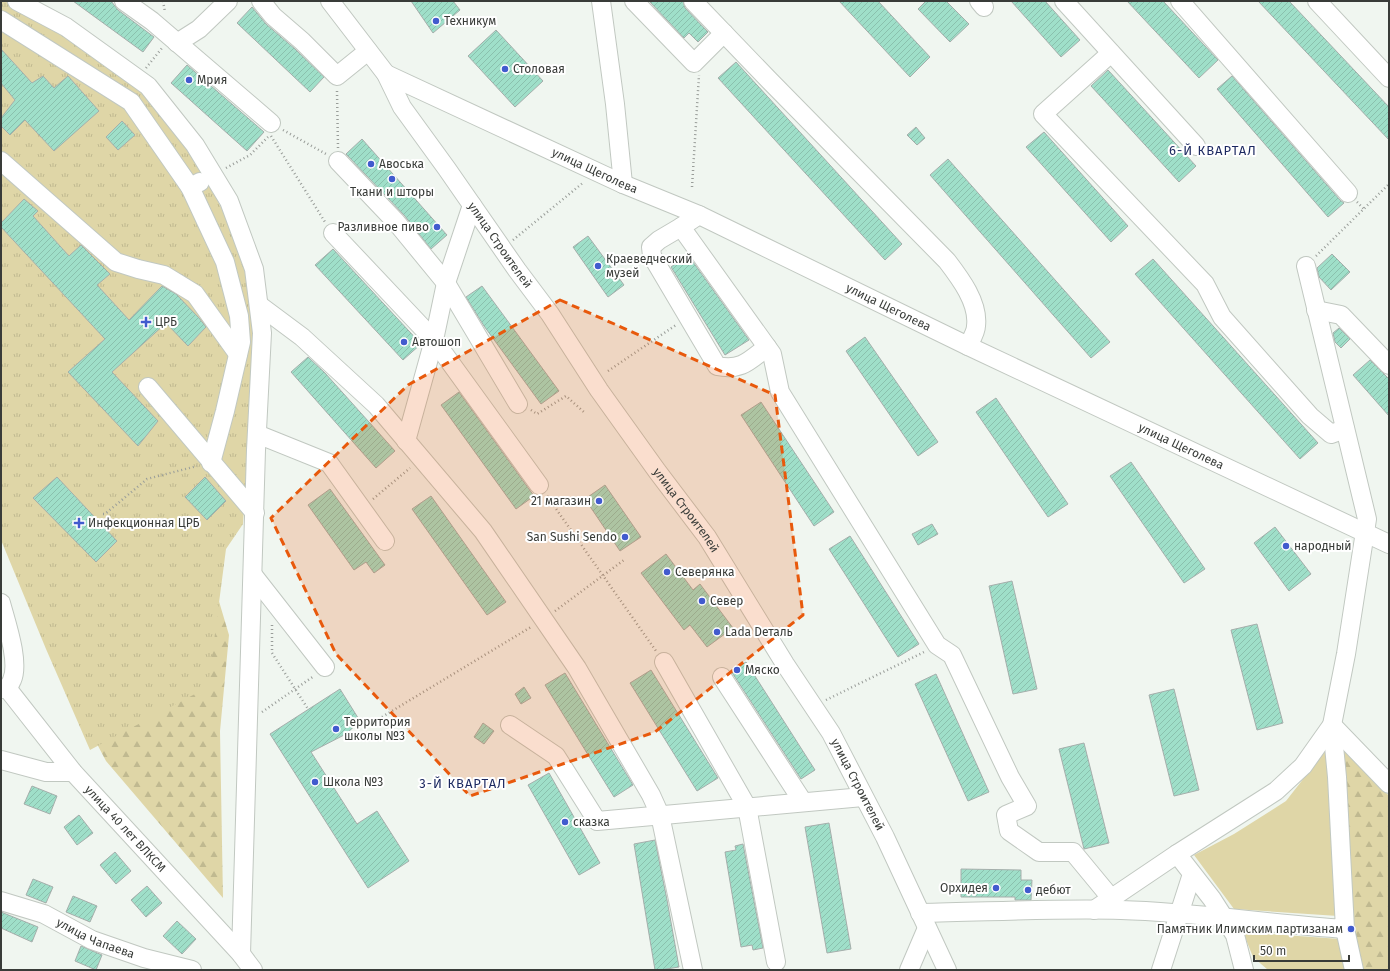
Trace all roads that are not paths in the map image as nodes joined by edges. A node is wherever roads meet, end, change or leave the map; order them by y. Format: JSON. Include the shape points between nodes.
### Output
{"nodes":[{"id":1,"x":17,"y":1,"type":"edge"},
{"id":2,"x":124,"y":1,"type":"edge"},
{"id":3,"x":228,"y":1,"type":"edge"},
{"id":4,"x":261,"y":1,"type":"edge"},
{"id":5,"x":330,"y":1,"type":"edge"},
{"id":6,"x":601,"y":1,"type":"edge"},
{"id":7,"x":634,"y":1,"type":"edge"},
{"id":8,"x":693,"y":1,"type":"edge"},
{"id":9,"x":1064,"y":1,"type":"edge"},
{"id":10,"x":1180,"y":1,"type":"edge"},
{"id":11,"x":1317,"y":1,"type":"edge"},
{"id":12,"x":1,"y":20,"type":"edge"},
{"id":13,"x":724,"y":33,"type":"junction"},
{"id":14,"x":177,"y":43,"type":"junction"},
{"id":15,"x":368,"y":51,"type":"junction"},
{"id":16,"x":1111,"y":53,"type":"junction"},
{"id":17,"x":386,"y":74,"type":"junction"},
{"id":18,"x":1389,"y":78,"type":"edge"},
{"id":19,"x":271,"y":129,"type":"road end"},
{"id":20,"x":1196,"y":146,"type":"dead end"},
{"id":21,"x":1,"y":161,"type":"edge"},
{"id":22,"x":338,"y":161,"type":"road end"},
{"id":23,"x":214,"y":175,"type":"junction"},
{"id":24,"x":623,"y":184,"type":"junction"},
{"id":25,"x":190,"y":187,"type":"junction"},
{"id":26,"x":1348,"y":193,"type":"dead end"},
{"id":27,"x":472,"y":205,"type":"junction"},
{"id":28,"x":699,"y":215,"type":"junction"},
{"id":29,"x":681,"y":227,"type":"junction"},
{"id":30,"x":333,"y":233,"type":"road end"},
{"id":31,"x":1306,"y":266,"type":"road end"},
{"id":32,"x":446,"y":283,"type":"junction"},
{"id":33,"x":259,"y":305,"type":"junction"},
{"id":34,"x":1316,"y":310,"type":"junction"},
{"id":35,"x":434,"y":340,"type":"junction"},
{"id":36,"x":968,"y":346,"type":"junction"},
{"id":37,"x":767,"y":347,"type":"junction"},
{"id":38,"x":238,"y":354,"type":"junction"},
{"id":39,"x":1389,"y":365,"type":"edge"},
{"id":40,"x":148,"y":387,"type":"dead end"},
{"id":41,"x":518,"y":404,"type":"dead end"},
{"id":42,"x":1345,"y":429,"type":"junction"},
{"id":43,"x":257,"y":434,"type":"junction"},
{"id":44,"x":406,"y":441,"type":"junction"},
{"id":45,"x":211,"y":463,"type":"junction"},
{"id":46,"x":539,"y":485,"type":"road end"},
{"id":47,"x":254,"y":513,"type":"junction"},
{"id":48,"x":1365,"y":533,"type":"junction"},
{"id":49,"x":385,"y":541,"type":"dead end"},
{"id":50,"x":1389,"y":544,"type":"edge"},
{"id":51,"x":253,"y":575,"type":"junction"},
{"id":52,"x":1,"y":603,"type":"edge"},
{"id":53,"x":664,"y":662,"type":"road end"},
{"id":54,"x":325,"y":667,"type":"road end"},
{"id":55,"x":722,"y":677,"type":"dead end"},
{"id":56,"x":4,"y":688,"type":"edge"},
{"id":57,"x":510,"y":725,"type":"dead end"},
{"id":58,"x":1332,"y":725,"type":"junction"},
{"id":59,"x":1,"y":760,"type":"edge"},
{"id":60,"x":73,"y":772,"type":"junction"},
{"id":61,"x":1389,"y":784,"type":"edge"},
{"id":62,"x":863,"y":797,"type":"junction"},
{"id":63,"x":803,"y":802,"type":"junction"},
{"id":64,"x":747,"y":807,"type":"junction"},
{"id":65,"x":660,"y":815,"type":"junction"},
{"id":66,"x":1177,"y":854,"type":"junction"},
{"id":67,"x":1192,"y":874,"type":"junction"},
{"id":68,"x":1111,"y":898,"type":"junction"},
{"id":69,"x":1,"y":901,"type":"edge"},
{"id":70,"x":1094,"y":910,"type":"junction"},
{"id":71,"x":1180,"y":914,"type":"junction"},
{"id":72,"x":1224,"y":918,"type":"junction"},
{"id":73,"x":924,"y":920,"type":"junction"},
{"id":74,"x":1345,"y":929,"type":"junction"},
{"id":75,"x":241,"y":954,"type":"junction"},
{"id":76,"x":776,"y":962,"type":"dead end"},
{"id":77,"x":192,"y":970,"type":"edge"},
{"id":78,"x":253,"y":970,"type":"edge"},
{"id":79,"x":693,"y":970,"type":"edge"},
{"id":80,"x":909,"y":970,"type":"edge"},
{"id":81,"x":947,"y":970,"type":"edge"},
{"id":82,"x":1161,"y":970,"type":"edge"},
{"id":83,"x":1244,"y":970,"type":"edge"},
{"id":84,"x":1354,"y":970,"type":"edge"}],
"edges":[{"from":1,"to":23,"type":"street","via":[[66,27],[148,86],[195,145]]},
{"from":2,"to":14,"type":"street"},
{"from":3,"to":14,"type":"street","via":[[199,28]]},
{"from":4,"to":15,"type":"street","via":[[273,16],[337,76]]},
{"from":5,"to":15,"type":"street"},
{"from":6,"to":24,"type":"street"},
{"from":7,"to":13,"type":"street","via":[[694,63]]},
{"from":8,"to":13,"type":"street"},
{"from":9,"to":16,"type":"street"},
{"from":10,"to":26,"type":"street"},
{"from":11,"to":18,"type":"street"},
{"from":12,"to":25,"type":"street","via":[[131,102]]},
{"from":13,"to":36,"type":"street","via":[[947,261],[963,282],[975,310],[976,326]]},
{"from":14,"to":19,"type":"street"},
{"from":15,"to":17,"type":"street"},
{"from":16,"to":20,"type":"street"},
{"from":16,"to":42,"type":"street","via":[[1043,114],[1205,284],[1222,317],[1310,416],[1331,434]]},
{"from":17,"to":24,"type":"street","name":"улица Щеголева"},
{"from":17,"to":27,"type":"street","name":"улица Строителей","via":[[402,107]]},
{"from":21,"to":38,"type":"street","via":[[116,262],[164,275],[195,294]]},
{"from":22,"to":32,"type":"street","via":[[396,222]]},
{"from":23,"to":25,"type":"street"},
{"from":23,"to":33,"type":"street","via":[[229,200],[254,269]]},
{"from":24,"to":28,"type":"street","name":"улица Щеголева"},
{"from":25,"to":38,"type":"street","via":[[225,262],[239,316],[241,342]]},
{"from":27,"to":32,"type":"street"},
{"from":27,"to":62,"type":"street","name":"улица Строителей","via":[[550,314],[599,390],[707,537],[831,733]]},
{"from":28,"to":29,"type":"street"},
{"from":28,"to":36,"type":"street","name":"улица Щеголева"},
{"from":29,"to":37,"type":"street"},
{"from":29,"to":37,"type":"street","via":[[651,247],[652,256],[717,366],[727,368],[743,365]]},
{"from":30,"to":35,"type":"street"},
{"from":31,"to":34,"type":"street"},
{"from":32,"to":35,"type":"street"},
{"from":32,"to":41,"type":"street"},
{"from":33,"to":43,"type":"street","via":[[262,333]]},
{"from":33,"to":44,"type":"street","via":[[314,347],[376,405]]},
{"from":34,"to":39,"type":"street","via":[[1341,315]]},
{"from":34,"to":42,"type":"street"},
{"from":35,"to":44,"type":"street"},
{"from":35,"to":46,"type":"street"},
{"from":36,"to":48,"type":"street","name":"улица Щеголева"},
{"from":37,"to":68,"type":"street","via":[[772,354],[780,392],[937,645],[952,655],[1010,777],[1027,806],[1006,815],[1009,831],[1039,852],[1073,852]]},
{"from":38,"to":45,"type":"street"},
{"from":40,"to":45,"type":"street"},
{"from":42,"to":48,"type":"street","via":[[1367,519]]},
{"from":43,"to":47,"type":"street"},
{"from":43,"to":49,"type":"street","via":[[329,463]]},
{"from":44,"to":65,"type":"street","via":[[483,531],[544,620],[576,668],[651,794]]},
{"from":45,"to":47,"type":"street"},
{"from":47,"to":51,"type":"street"},
{"from":48,"to":50,"type":"street","name":"улица Щеголева"},
{"from":48,"to":58,"type":"street"},
{"from":51,"to":54,"type":"street"},
{"from":51,"to":75,"type":"street"},
{"from":52,"to":56,"type":"street","via":[[13,649],[14,672],[12,681]]},
{"from":53,"to":64,"type":"street"},
{"from":55,"to":63,"type":"street"},
{"from":56,"to":60,"type":"street","name":"улица 40 лет ВЛКСМ"},
{"from":57,"to":65,"type":"street","via":[[556,756],[597,821]]},
{"from":58,"to":61,"type":"street"},
{"from":58,"to":66,"type":"street","via":[[1303,766],[1276,790]]},
{"from":58,"to":74,"type":"street"},
{"from":59,"to":60,"type":"street","via":[[46,772]]},
{"from":60,"to":75,"type":"street","name":"улица 40 лет ВЛКСМ"},
{"from":62,"to":63,"type":"street"},
{"from":62,"to":73,"type":"street","name":"улица Строителей"},
{"from":63,"to":64,"type":"street"},
{"from":64,"to":65,"type":"street"},
{"from":64,"to":76,"type":"street"},
{"from":65,"to":79,"type":"street"},
{"from":66,"to":67,"type":"street"},
{"from":66,"to":68,"type":"street"},
{"from":67,"to":71,"type":"street"},
{"from":67,"to":72,"type":"street"},
{"from":68,"to":70,"type":"street"},
{"from":69,"to":77,"type":"street","name":"улица Чапаева","via":[[44,914],[92,940],[144,958]]},
{"from":70,"to":71,"type":"street"},
{"from":70,"to":73,"type":"street"},
{"from":71,"to":72,"type":"street"},
{"from":71,"to":82,"type":"street"},
{"from":72,"to":74,"type":"street"},
{"from":72,"to":83,"type":"street","via":[[1235,935]]},
{"from":73,"to":80,"type":"street"},
{"from":73,"to":81,"type":"street","name":"улица Строителей"},
{"from":74,"to":84,"type":"street"},
{"from":75,"to":78,"type":"street","name":"улица 40 лет ВЛКСМ"}]}
